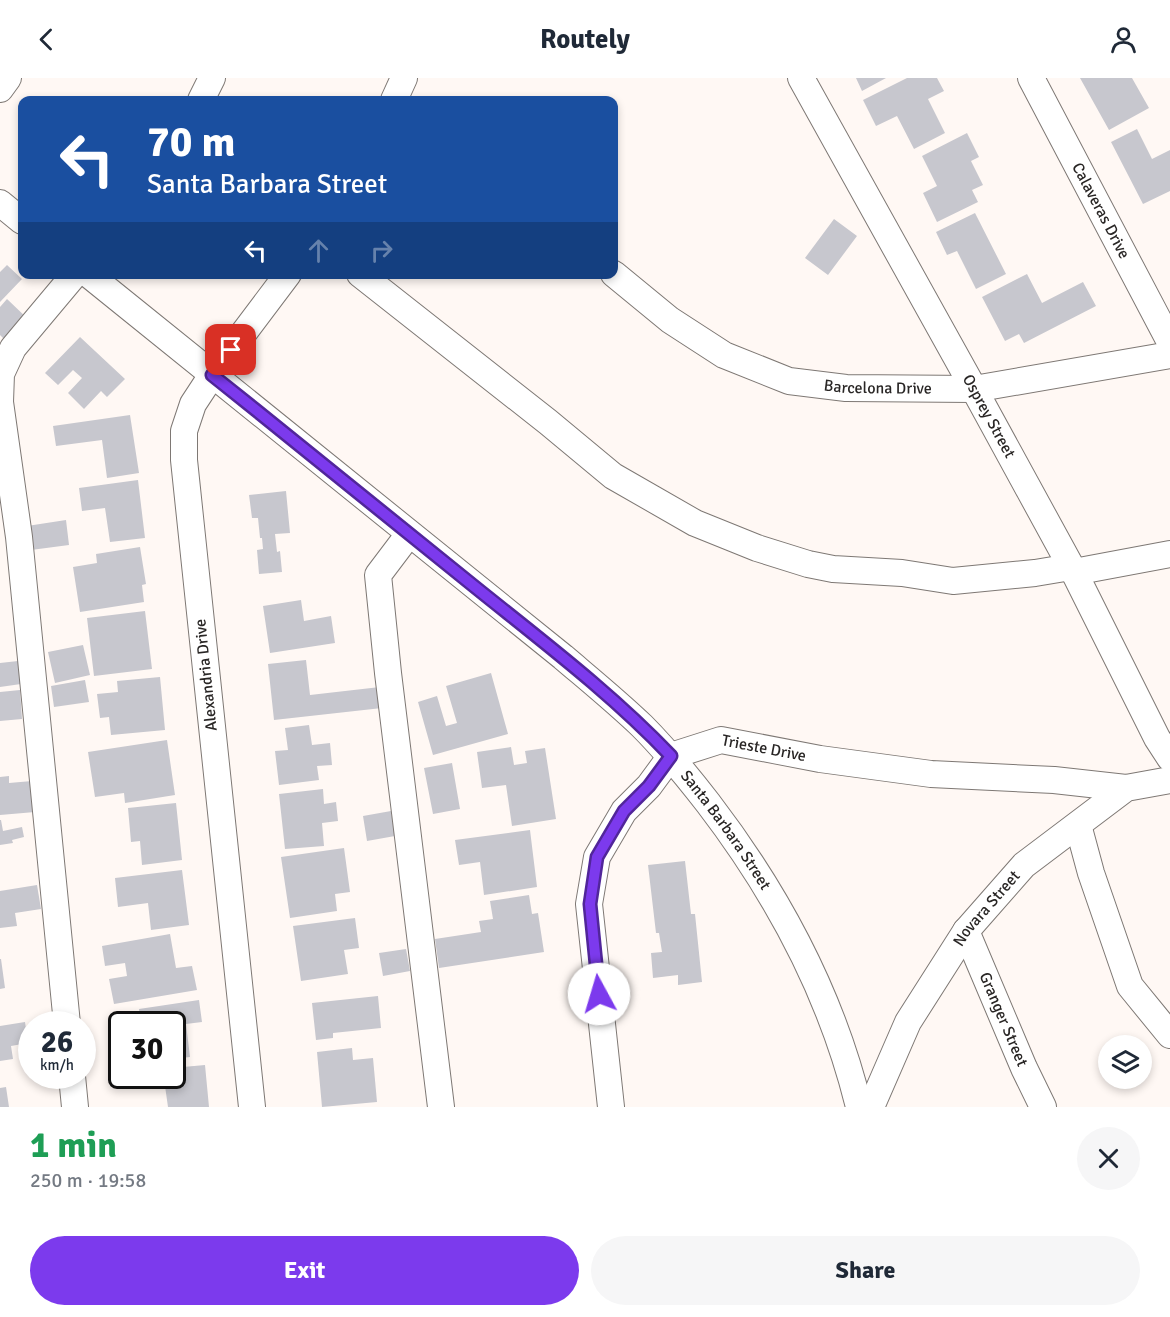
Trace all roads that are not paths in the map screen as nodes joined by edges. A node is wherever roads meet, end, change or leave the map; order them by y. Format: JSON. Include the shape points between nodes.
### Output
{"nodes":[{"id":1,"x":8,"y":78,"type":"edge"},
{"id":2,"x":212,"y":78,"type":"edge"},
{"id":3,"x":801,"y":78,"type":"edge"},
{"id":4,"x":1031,"y":78,"type":"edge"},
{"id":5,"x":0,"y":88,"type":"edge"},
{"id":6,"x":203,"y":96,"type":"edge"},
{"id":7,"x":0,"y":203,"type":"edge"},
{"id":8,"x":18,"y":218,"type":"edge"},
{"id":9,"x":618,"y":277,"type":"edge"},
{"id":10,"x":71,"y":279,"type":"edge"},
{"id":11,"x":94,"y":279,"type":"edge"},
{"id":12,"x":284,"y":279,"type":"edge"},
{"id":13,"x":366,"y":279,"type":"edge"},
{"id":14,"x":1170,"y":342,"type":"edge"},
{"id":15,"x":1170,"y":355,"type":"edge"},
{"id":16,"x":212,"y":375,"type":"junction"},
{"id":17,"x":974,"y":389,"type":"junction"},
{"id":18,"x":410,"y":534,"type":"junction"},
{"id":19,"x":1170,"y":554,"type":"edge"},
{"id":20,"x":1072,"y":570,"type":"junction"},
{"id":21,"x":671,"y":756,"type":"junction"},
{"id":22,"x":1170,"y":758,"type":"edge"},
{"id":23,"x":1170,"y":780,"type":"edge"},
{"id":24,"x":1126,"y":788,"type":"junction"},
{"id":25,"x":1078,"y":825,"type":"junction"},
{"id":26,"x":966,"y":931,"type":"junction"},
{"id":27,"x":66,"y":1011,"type":"edge"},
{"id":28,"x":1170,"y":1035,"type":"edge"},
{"id":29,"x":73,"y":1089,"type":"edge"},
{"id":30,"x":75,"y":1107,"type":"edge"},
{"id":31,"x":252,"y":1107,"type":"edge"},
{"id":32,"x":441,"y":1107,"type":"edge"},
{"id":33,"x":611,"y":1107,"type":"edge"},
{"id":34,"x":859,"y":1107,"type":"edge"},
{"id":35,"x":871,"y":1107,"type":"edge"},
{"id":36,"x":1043,"y":1107,"type":"edge"}],
"edges":[{"from":1,"to":5,"type":"street"},
{"from":2,"to":6,"type":"street"},
{"from":3,"to":17,"type":"street","name":"Osprey Street"},
{"from":4,"to":14,"type":"street","name":"Calaveras Drive"},
{"from":7,"to":8,"type":"street"},
{"from":9,"to":17,"type":"street","name":"Barcelona Drive","via":[[670,320],[724,355],[789,381],[846,388]]},
{"from":10,"to":27,"type":"street","via":[[13,348],[1,374],[0,402],[19,537]]},
{"from":11,"to":16,"type":"street","name":"Santa Barbara Street"},
{"from":12,"to":16,"type":"street","name":"Alexandria Drive"},
{"from":13,"to":20,"type":"street","via":[[613,477],[695,523],[757,548],[825,567],[953,580]]},
{"from":15,"to":17,"type":"street","name":"Barcelona Drive"},
{"from":16,"to":18,"type":"street","name":"Santa Barbara Street"},
{"from":16,"to":31,"type":"street","name":"Alexandria Drive","via":[[193,404],[184,431],[184,460]]},
{"from":17,"to":20,"type":"street","name":"Osprey Street"},
{"from":18,"to":21,"type":"street","name":"Santa Barbara Street","via":[[588,678]]},
{"from":18,"to":32,"type":"street","via":[[378,575]]},
{"from":19,"to":20,"type":"street"},
{"from":20,"to":22,"type":"street","name":"Osprey Street"},
{"from":21,"to":24,"type":"street","name":"Trieste Drive","via":[[721,740],[931,774]]},
{"from":21,"to":33,"type":"street","via":[[624,811],[597,857],[590,904]]},
{"from":21,"to":34,"type":"street","name":"Santa Barbara Street","via":[[737,842],[776,904],[826,1008]]},
{"from":23,"to":24,"type":"street","name":"Novara Street"},
{"from":24,"to":25,"type":"street","name":"Novara Street"},
{"from":25,"to":26,"type":"street","name":"Novara Street","via":[[1024,865]]},
{"from":25,"to":28,"type":"street","via":[[1130,986]]},
{"from":26,"to":35,"type":"street","name":"Novara Street","via":[[908,1022]]},
{"from":26,"to":36,"type":"street","name":"Granger Street"},
{"from":29,"to":30,"type":"street"}]}
